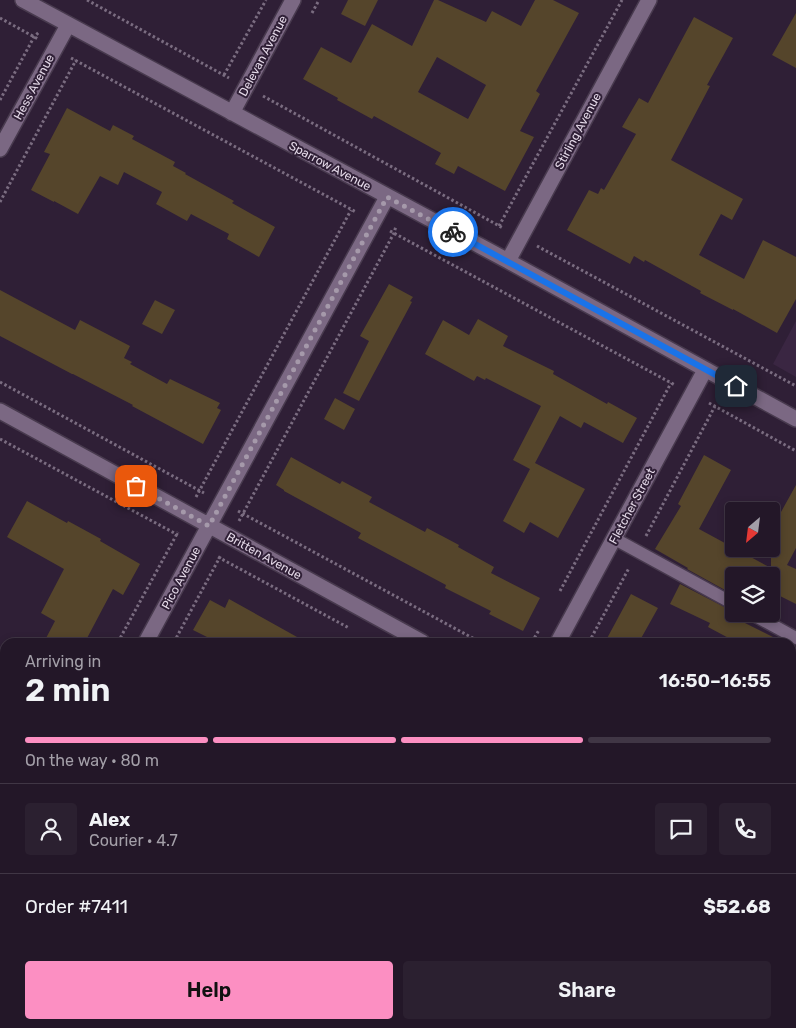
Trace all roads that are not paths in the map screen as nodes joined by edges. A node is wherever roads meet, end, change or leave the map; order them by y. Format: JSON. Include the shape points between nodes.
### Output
{"nodes":[{"id":1,"x":23,"y":0,"type":"edge"},
{"id":2,"x":293,"y":0,"type":"edge"},
{"id":3,"x":649,"y":0,"type":"edge"},
{"id":4,"x":68,"y":25,"type":"junction"},
{"id":5,"x":232,"y":113,"type":"junction"},
{"id":6,"x":0,"y":149,"type":"edge"},
{"id":7,"x":387,"y":197,"type":"junction"},
{"id":8,"x":508,"y":261,"type":"junction"},
{"id":9,"x":705,"y":370,"type":"junction"},
{"id":10,"x":0,"y":411,"type":"edge"},
{"id":11,"x":796,"y":419,"type":"edge"},
{"id":12,"x":209,"y":526,"type":"junction"},
{"id":13,"x":614,"y":538,"type":"junction"},
{"id":14,"x":725,"y":599,"type":"edge"},
{"id":15,"x":767,"y":622,"type":"edge"},
{"id":16,"x":148,"y":638,"type":"edge"},
{"id":17,"x":415,"y":638,"type":"edge"},
{"id":18,"x":560,"y":638,"type":"edge"},
{"id":19,"x":796,"y":638,"type":"edge"}],
"edges":[{"from":1,"to":4,"type":"street","name":"Sparrow Avenue"},
{"from":2,"to":5,"type":"street","name":"Delevan Avenue"},
{"from":3,"to":8,"type":"street","name":"Stirling Avenue"},
{"from":4,"to":5,"type":"street","name":"Sparrow Avenue"},
{"from":4,"to":6,"type":"street","name":"Hess Avenue"},
{"from":5,"to":7,"type":"street","name":"Sparrow Avenue"},
{"from":7,"to":8,"type":"street","name":"Sparrow Avenue"},
{"from":7,"to":12,"type":"street","name":"Pico Avenue"},
{"from":8,"to":9,"type":"street","name":"Sparrow Avenue"},
{"from":9,"to":11,"type":"street","name":"Sparrow Avenue"},
{"from":9,"to":13,"type":"street","name":"Fletcher Street"},
{"from":10,"to":12,"type":"street","name":"Britten Avenue"},
{"from":12,"to":16,"type":"street","name":"Pico Avenue"},
{"from":12,"to":17,"type":"street","name":"Britten Avenue"},
{"from":13,"to":14,"type":"lane"},
{"from":13,"to":18,"type":"street","name":"Fletcher Street"},
{"from":15,"to":19,"type":"lane"}]}
